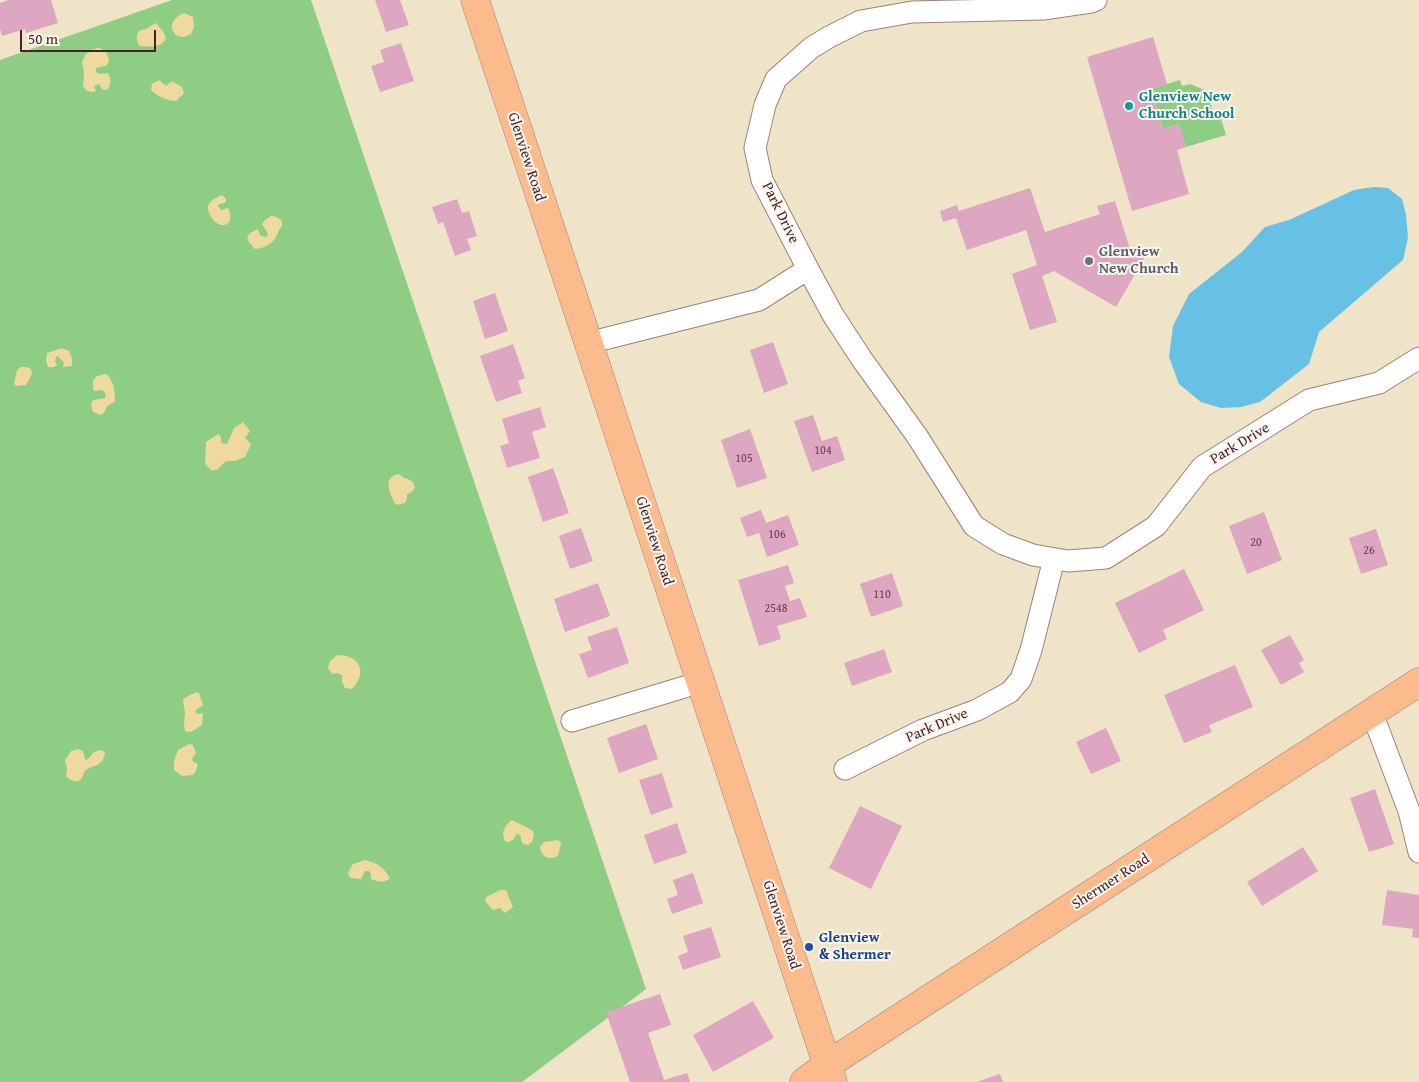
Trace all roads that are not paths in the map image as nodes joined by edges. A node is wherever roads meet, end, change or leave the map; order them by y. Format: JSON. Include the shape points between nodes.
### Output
{"nodes":[{"id":1,"x":475,"y":0,"type":"edge"},
{"id":2,"x":1096,"y":0,"type":"edge"},
{"id":3,"x":808,"y":269,"type":"junction"},
{"id":4,"x":588,"y":343,"type":"junction"},
{"id":5,"x":1419,"y":358,"type":"edge"},
{"id":6,"x":1054,"y":559,"type":"junction"},
{"id":7,"x":701,"y":682,"type":"junction"},
{"id":8,"x":1419,"y":682,"type":"edge"},
{"id":9,"x":1372,"y":713,"type":"junction"},
{"id":10,"x":572,"y":721,"type":"dead end"},
{"id":11,"x":845,"y":769,"type":"dead end"},
{"id":12,"x":1419,"y":852,"type":"edge"},
{"id":13,"x":830,"y":1074,"type":"edge"},
{"id":14,"x":804,"y":1082,"type":"edge"}],
"edges":[{"from":1,"to":4,"type":"main road","name":"Glenview Road"},
{"from":2,"to":3,"type":"street","name":"Park Drive","via":[[1043,8],[912,12],[861,21],[811,48],[776,79],[765,105],[755,148],[762,180]]},
{"from":3,"to":4,"type":"street","via":[[759,300]]},
{"from":3,"to":6,"type":"street","name":"Park Drive","via":[[833,315],[917,436],[974,526],[1003,544]]},
{"from":4,"to":7,"type":"main road","name":"Glenview Road"},
{"from":5,"to":6,"type":"street","name":"Park Drive","via":[[1379,383],[1310,400],[1202,467],[1156,526],[1106,558]]},
{"from":6,"to":11,"type":"street","name":"Park Drive","via":[[1031,650],[1020,679],[1010,692]]},
{"from":7,"to":10,"type":"street"},
{"from":7,"to":13,"type":"main road","name":"Glenview Road"},
{"from":8,"to":9,"type":"main road","name":"Shermer Road"},
{"from":9,"to":12,"type":"street","via":[[1409,811]]},
{"from":9,"to":13,"type":"main road","name":"Shermer Road"},
{"from":13,"to":14,"type":"main road","name":"Shermer Road"}]}
